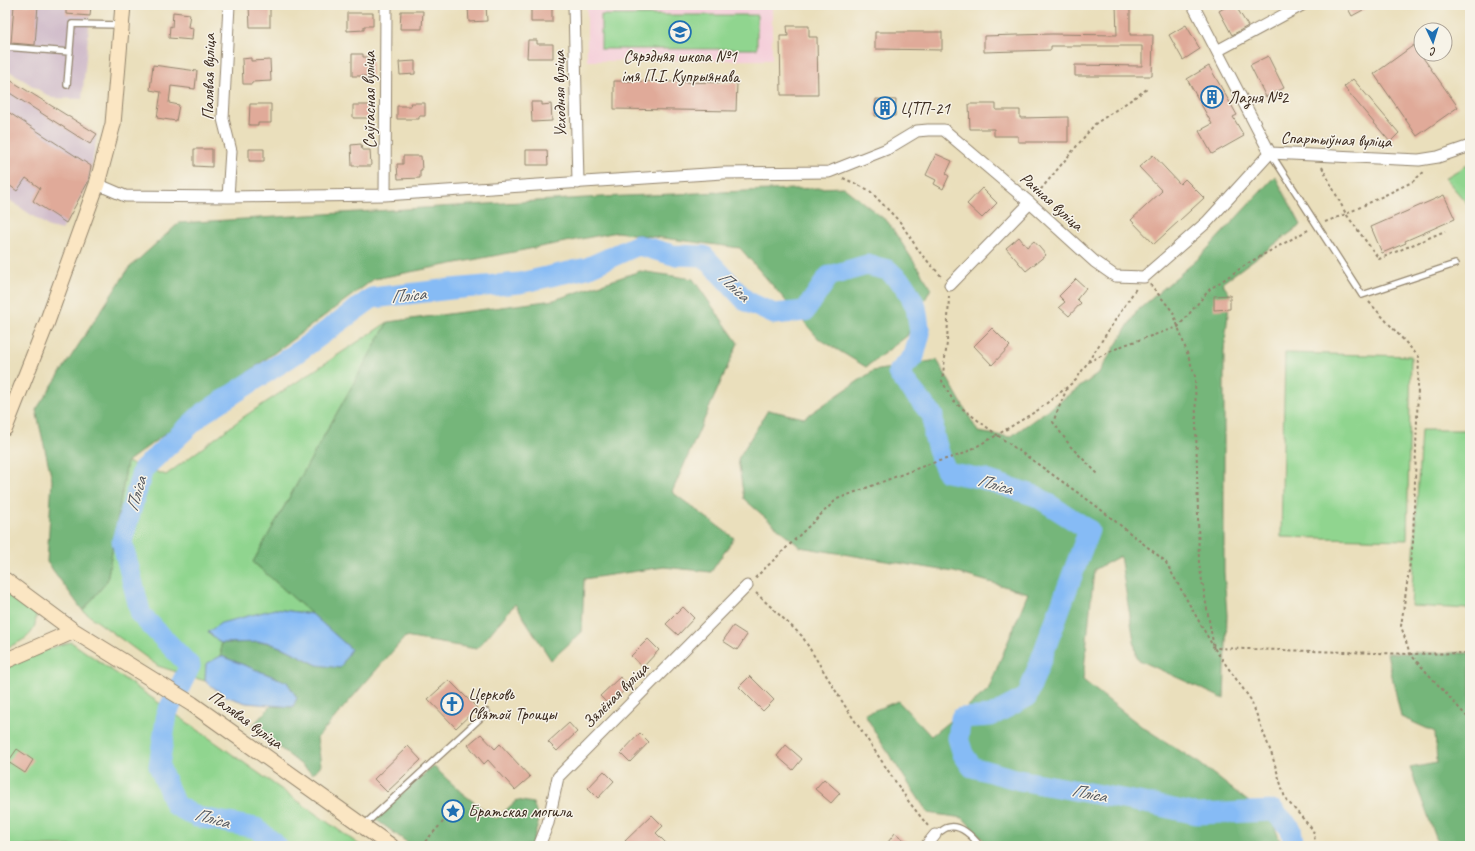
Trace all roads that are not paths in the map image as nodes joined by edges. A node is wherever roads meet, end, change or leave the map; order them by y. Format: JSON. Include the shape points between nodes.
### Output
{"nodes":[{"id":1,"x":123,"y":5,"type":"edge"},
{"id":2,"x":229,"y":5,"type":"edge"},
{"id":3,"x":386,"y":5,"type":"edge"},
{"id":4,"x":574,"y":5,"type":"edge"},
{"id":5,"x":1193,"y":5,"type":"edge"},
{"id":6,"x":1302,"y":5,"type":"edge"},
{"id":7,"x":121,"y":25,"type":"junction"},
{"id":8,"x":5,"y":47,"type":"edge"},
{"id":9,"x":1217,"y":51,"type":"junction"},
{"id":10,"x":70,"y":52,"type":"junction"},
{"id":11,"x":67,"y":85,"type":"dead end"},
{"id":12,"x":1470,"y":146,"type":"edge"},
{"id":13,"x":1270,"y":153,"type":"junction"},
{"id":14,"x":578,"y":182,"type":"junction"},
{"id":15,"x":97,"y":184,"type":"junction"},
{"id":16,"x":385,"y":195,"type":"junction"},
{"id":17,"x":228,"y":197,"type":"junction"},
{"id":18,"x":1030,"y":203,"type":"junction"},
{"id":19,"x":1455,"y":264,"type":"dead end"},
{"id":20,"x":950,"y":285,"type":"road end"},
{"id":21,"x":5,"y":428,"type":"edge"},
{"id":22,"x":5,"y":580,"type":"edge"},
{"id":23,"x":747,"y":586,"type":"road end"},
{"id":24,"x":74,"y":631,"type":"junction"},
{"id":25,"x":5,"y":661,"type":"edge"},
{"id":26,"x":487,"y":712,"type":"dead end"},
{"id":27,"x":363,"y":826,"type":"junction"},
{"id":28,"x":935,"y":835,"type":"joint"},
{"id":29,"x":391,"y":846,"type":"edge"},
{"id":30,"x":539,"y":846,"type":"edge"},
{"id":31,"x":926,"y":846,"type":"edge"},
{"id":32,"x":980,"y":846,"type":"edge"}],
"edges":[{"from":1,"to":7,"type":"street"},
{"from":2,"to":17,"type":"street","name":"Палявая вуліца","via":[[223,119],[231,151]]},
{"from":3,"to":16,"type":"street","name":"Саўгасная вуліца"},
{"from":4,"to":14,"type":"street","name":"Усходняя вуліца"},
{"from":5,"to":9,"type":"street","name":"Спартыўная вуліца"},
{"from":6,"to":9,"type":"street"},
{"from":7,"to":10,"type":"lane","via":[[72,24]]},
{"from":7,"to":15,"type":"street","via":[[113,124]]},
{"from":8,"to":10,"type":"lane"},
{"from":9,"to":13,"type":"street","name":"Спартыўная вуліца"},
{"from":10,"to":11,"type":"lane"},
{"from":12,"to":13,"type":"street","name":"Спартыўная вуліца","via":[[1438,157],[1419,160]]},
{"from":13,"to":18,"type":"street","name":"Рачная вуліца","via":[[1207,222],[1144,277],[1115,276],[1095,262]]},
{"from":13,"to":19,"type":"lane","via":[[1362,295]]},
{"from":14,"to":16,"type":"street"},
{"from":14,"to":18,"type":"street","name":"Рачная вуліца","via":[[723,173],[829,172],[887,149],[917,131],[944,130]]},
{"from":15,"to":17,"type":"street","via":[[125,196]]},
{"from":15,"to":21,"type":"street"},
{"from":16,"to":17,"type":"street"},
{"from":18,"to":20,"type":"street"},
{"from":22,"to":24,"type":"street","name":"Палявая вуліца"},
{"from":23,"to":30,"type":"street","name":"Зялёная вуліца","via":[[558,777],[548,823]]},
{"from":24,"to":25,"type":"street"},
{"from":24,"to":27,"type":"street","name":"Палявая вуліца","via":[[192,704]]},
{"from":26,"to":27,"type":"lane"},
{"from":27,"to":29,"type":"street","name":"Палявая вуліца"},
{"from":28,"to":31,"type":"street"},
{"from":28,"to":32,"type":"lane","via":[[947,827],[960,828],[973,837]]}]}
